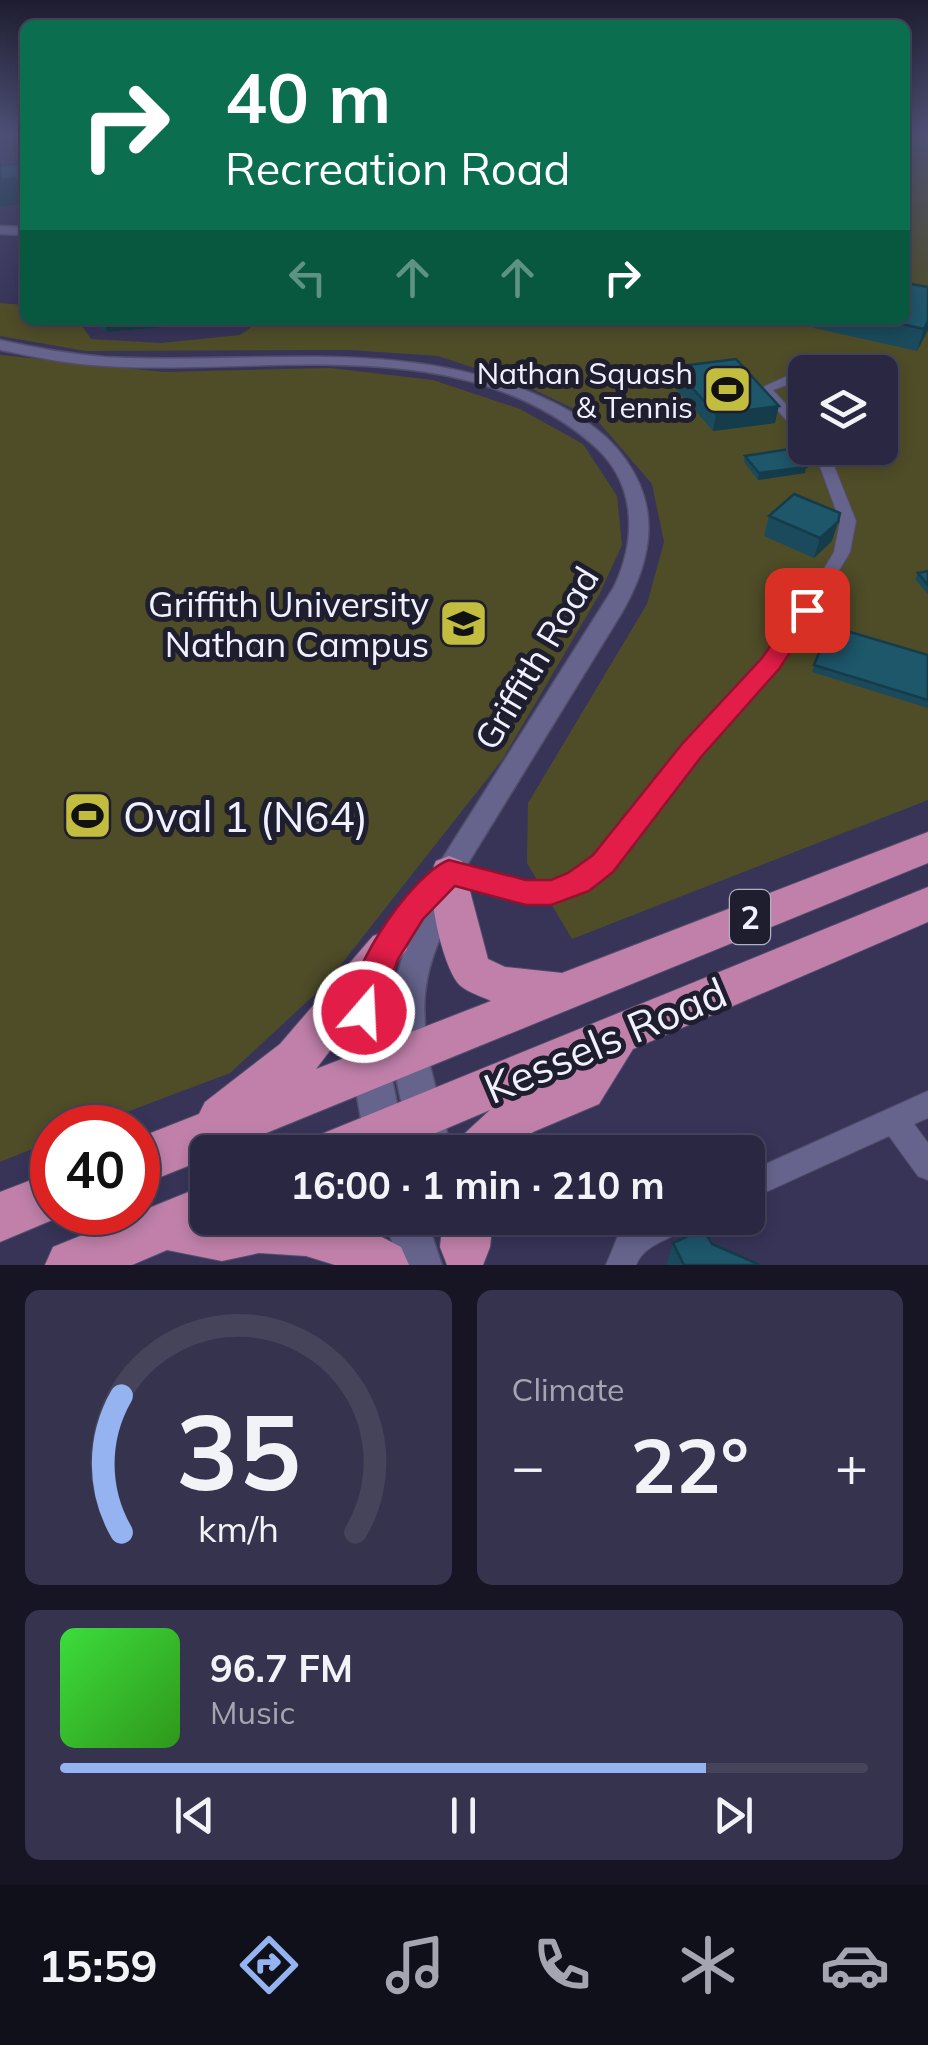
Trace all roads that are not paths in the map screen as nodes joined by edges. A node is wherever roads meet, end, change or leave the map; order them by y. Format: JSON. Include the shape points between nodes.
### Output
{"nodes":[{"id":1,"x":0,"y":345,"type":"edge"},
{"id":2,"x":788,"y":380,"type":"edge"},
{"id":3,"x":788,"y":414,"type":"edge"},
{"id":4,"x":827,"y":465,"type":"edge"},
{"id":5,"x":928,"y":847,"type":"edge"},
{"id":6,"x":449,"y":872,"type":"junction"},
{"id":7,"x":928,"y":904,"type":"edge"},
{"id":8,"x":387,"y":949,"type":"junction"},
{"id":9,"x":573,"y":988,"type":"junction"},
{"id":10,"x":616,"y":1037,"type":"junction"},
{"id":11,"x":390,"y":1062,"type":"junction"},
{"id":12,"x":928,"y":1104,"type":"edge"},
{"id":13,"x":894,"y":1119,"type":"junction"},
{"id":14,"x":200,"y":1135,"type":"edge"},
{"id":15,"x":204,"y":1135,"type":"edge"},
{"id":16,"x":405,"y":1135,"type":"edge"},
{"id":17,"x":412,"y":1135,"type":"edge"},
{"id":18,"x":497,"y":1135,"type":"edge"},
{"id":19,"x":190,"y":1140,"type":"edge"},
{"id":20,"x":160,"y":1153,"type":"edge"},
{"id":21,"x":928,"y":1166,"type":"edge"},
{"id":22,"x":765,"y":1178,"type":"edge"},
{"id":23,"x":30,"y":1205,"type":"edge"},
{"id":24,"x":0,"y":1217,"type":"edge"},
{"id":25,"x":187,"y":1217,"type":"edge"},
{"id":26,"x":638,"y":1235,"type":"edge"},
{"id":27,"x":72,"y":1265,"type":"edge"},
{"id":28,"x":383,"y":1265,"type":"edge"},
{"id":29,"x":620,"y":1265,"type":"edge"}],
"edges":[{"from":1,"to":6,"type":"street","name":"Griffith Road","via":[[83,360],[422,367],[541,402],[610,449],[638,490],[636,562]]},
{"from":2,"to":3,"type":"street","via":[[765,388]]},
{"from":4,"to":6,"type":"street","via":[[848,521],[842,552],[791,637],[619,846],[579,882],[551,892]]},
{"from":5,"to":9,"type":"highway","name":"Kessels Road","number":"2"},
{"from":6,"to":8,"type":"street","name":"Griffith Road"},
{"from":6,"to":9,"type":"highway","via":[[460,939],[474,972],[526,990]]},
{"from":6,"to":11,"type":"street","name":"Griffith Road"},
{"from":7,"to":10,"type":"highway","name":"Kessels Road","number":"2"},
{"from":8,"to":11,"type":"street","name":"Griffith Road","via":[[364,1012]]},
{"from":8,"to":14,"type":"highway","via":[[296,1060]]},
{"from":9,"to":11,"type":"highway","name":"Kessels Road","number":"2"},
{"from":10,"to":17,"type":"highway","name":"Kessels Road","number":"2"},
{"from":10,"to":18,"type":"highway","via":[[583,1088],[517,1116]]},
{"from":11,"to":15,"type":"highway","name":"Kessels Road","number":"2"},
{"from":11,"to":16,"type":"main road"},
{"from":12,"to":13,"type":"street"},
{"from":13,"to":21,"type":"street"},
{"from":13,"to":22,"type":"street"},
{"from":19,"to":20,"type":"highway","name":"Kessels Road","number":"2"},
{"from":23,"to":24,"type":"highway"},
{"from":25,"to":27,"type":"highway"},
{"from":25,"to":28,"type":"highway","via":[[222,1236],[258,1228],[306,1231],[352,1244]]},
{"from":26,"to":29,"type":"street"}]}
